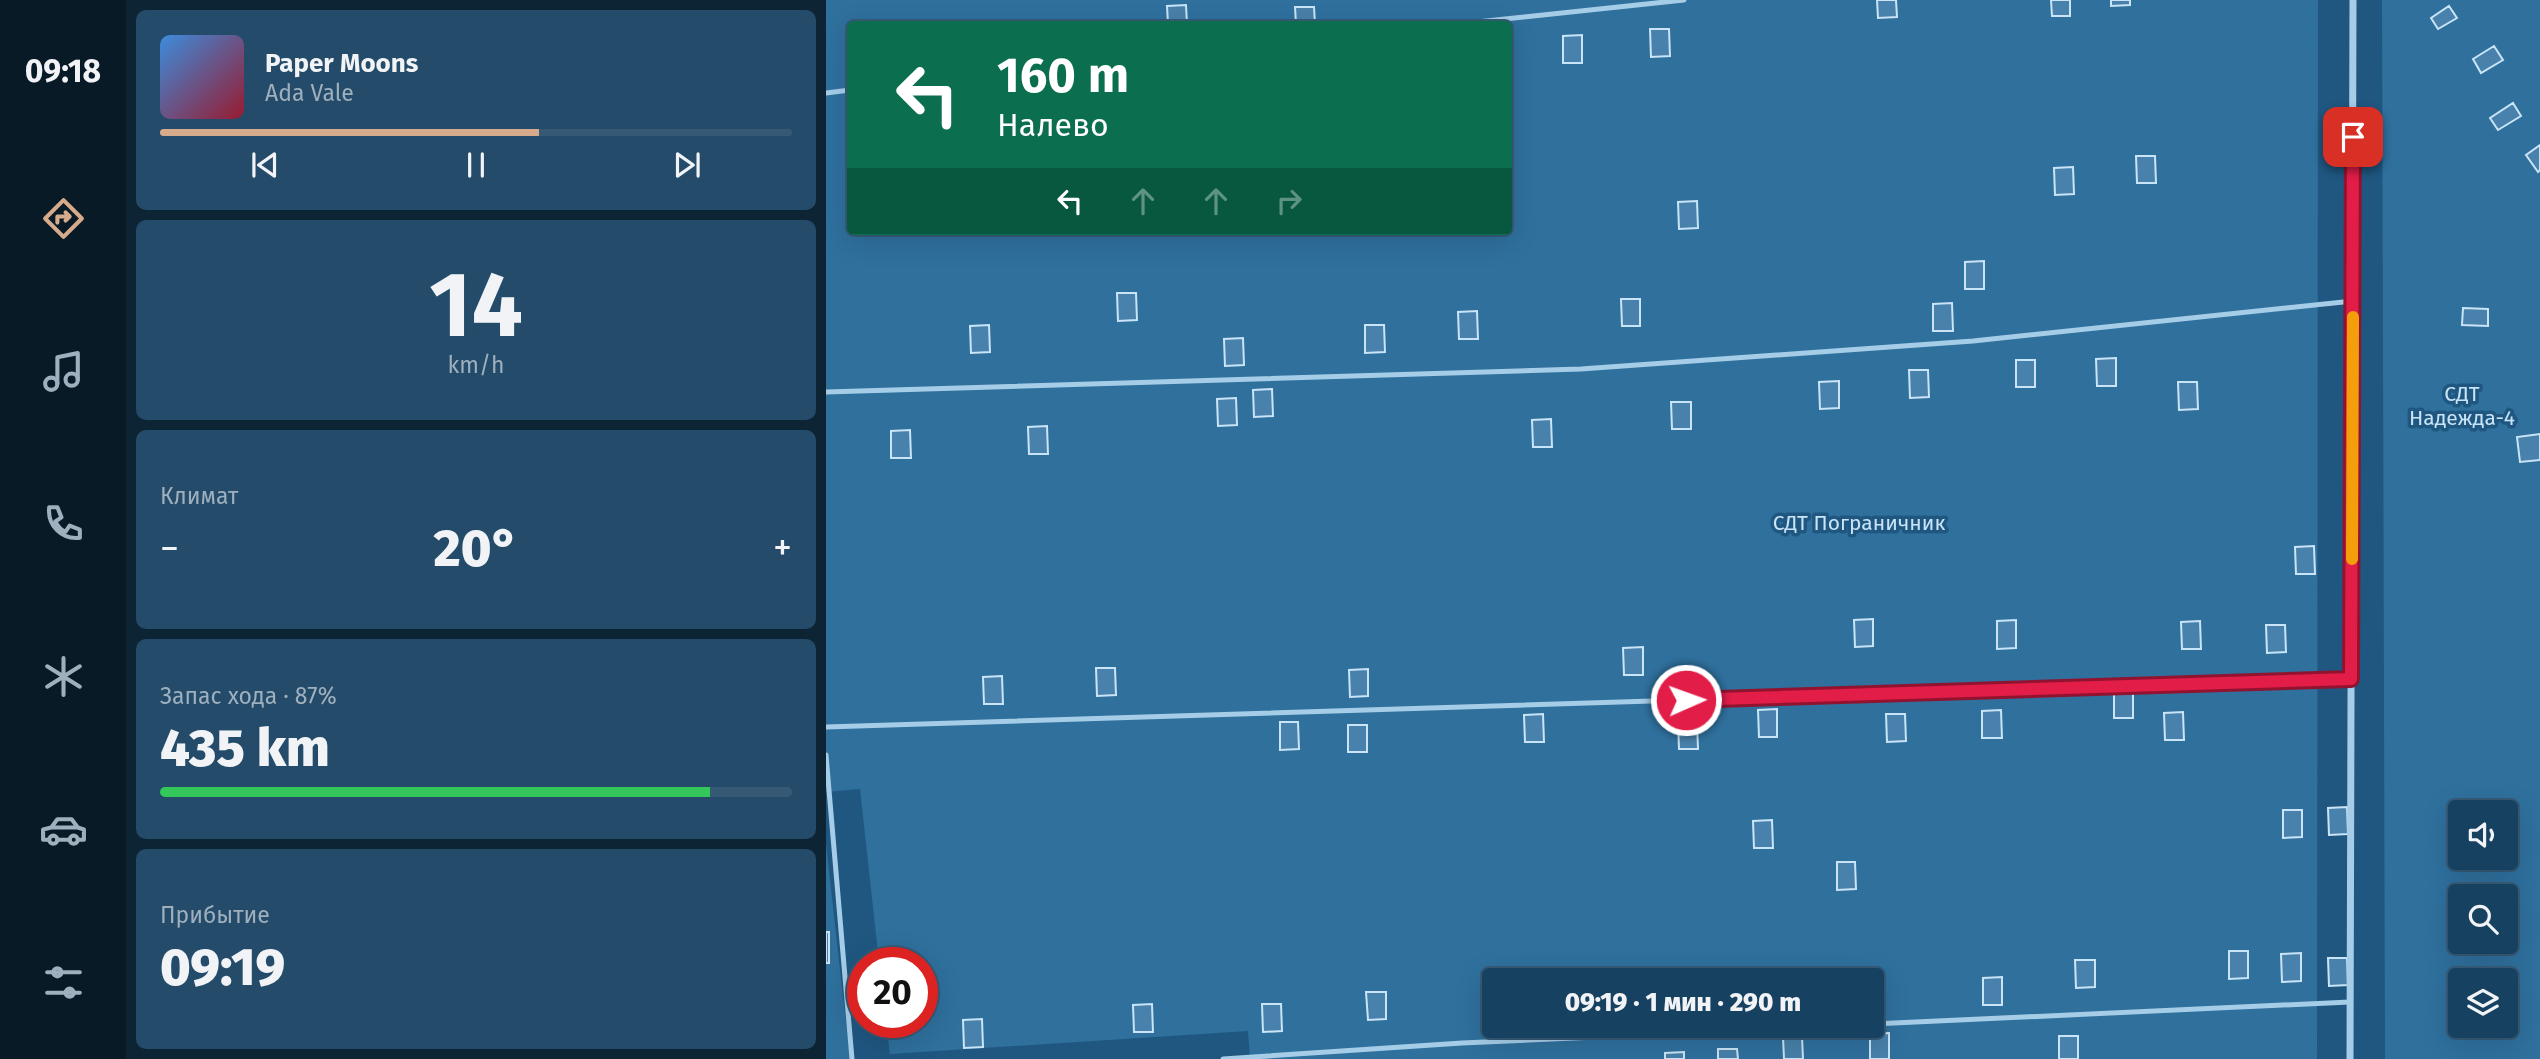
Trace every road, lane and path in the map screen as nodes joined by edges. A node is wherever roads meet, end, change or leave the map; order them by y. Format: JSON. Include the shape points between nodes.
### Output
{"nodes":[{"id":1,"x":1684,"y":0,"type":"edge"},
{"id":2,"x":2353,"y":0,"type":"edge"},
{"id":3,"x":1486,"y":21,"type":"edge"},
{"id":4,"x":847,"y":90,"type":"edge"},
{"id":5,"x":826,"y":93,"type":"edge"},
{"id":6,"x":2353,"y":301,"type":"junction"},
{"id":7,"x":826,"y":392,"type":"edge"},
{"id":8,"x":2351,"y":679,"type":"junction"},
{"id":9,"x":826,"y":727,"type":"edge"},
{"id":10,"x":826,"y":755,"type":"edge"},
{"id":11,"x":827,"y":775,"type":"edge"},
{"id":12,"x":2350,"y":1002,"type":"junction"},
{"id":13,"x":1884,"y":1023,"type":"edge"},
{"id":14,"x":1574,"y":1038,"type":"edge"},
{"id":15,"x":852,"y":1059,"type":"edge"},
{"id":16,"x":1223,"y":1059,"type":"edge"},
{"id":17,"x":2350,"y":1059,"type":"edge"}],
"edges":[{"from":1,"to":3,"type":"lane"},
{"from":2,"to":6,"type":"street"},
{"from":4,"to":5,"type":"lane"},
{"from":6,"to":7,"type":"lane","via":[[1973,341],[1581,369]]},
{"from":6,"to":8,"type":"street"},
{"from":8,"to":9,"type":"lane"},
{"from":8,"to":12,"type":"street"},
{"from":10,"to":11,"type":"lane"},
{"from":11,"to":15,"type":"lane"},
{"from":12,"to":13,"type":"lane"},
{"from":12,"to":17,"type":"street"},
{"from":14,"to":16,"type":"lane"}]}
